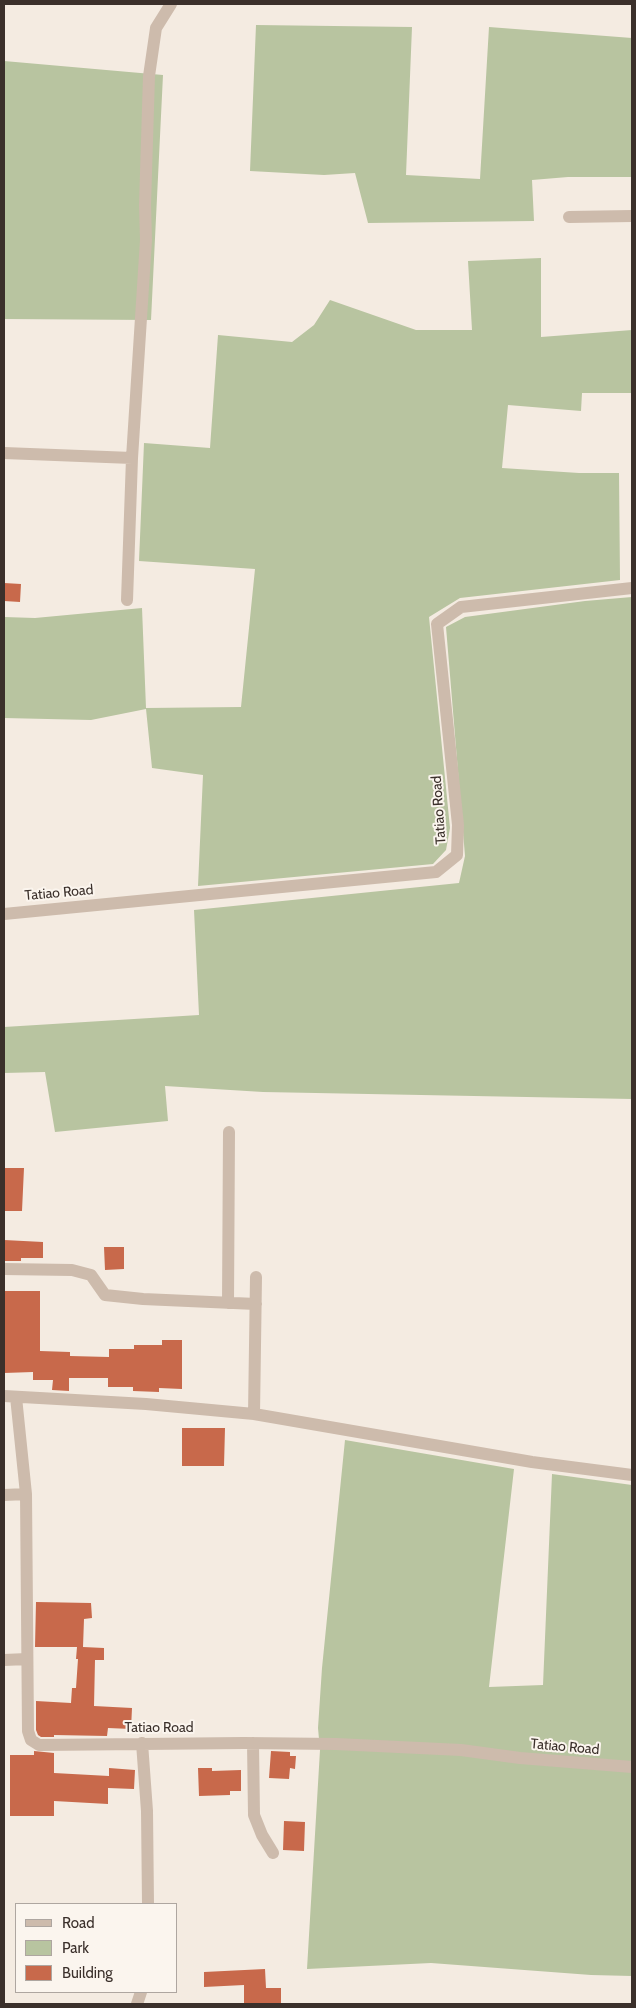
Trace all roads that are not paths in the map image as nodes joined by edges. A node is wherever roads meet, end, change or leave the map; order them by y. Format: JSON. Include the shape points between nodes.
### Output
{"nodes":[{"id":1,"x":171,"y":4,"type":"edge"},
{"id":2,"x":632,"y":216,"type":"edge"},
{"id":3,"x":569,"y":217,"type":"dead end"},
{"id":4,"x":4,"y":453,"type":"edge"},
{"id":5,"x":132,"y":458,"type":"junction"},
{"id":6,"x":632,"y":588,"type":"edge"},
{"id":7,"x":127,"y":600,"type":"dead end"},
{"id":8,"x":4,"y":914,"type":"edge"},
{"id":9,"x":229,"y":1132,"type":"dead end"},
{"id":10,"x":4,"y":1269,"type":"edge"},
{"id":11,"x":256,"y":1277,"type":"dead end"},
{"id":12,"x":228,"y":1303,"type":"junction"},
{"id":13,"x":256,"y":1304,"type":"junction"},
{"id":14,"x":10,"y":1396,"type":"edge"},
{"id":15,"x":254,"y":1414,"type":"junction"},
{"id":16,"x":632,"y":1475,"type":"edge"},
{"id":17,"x":26,"y":1494,"type":"junction"},
{"id":18,"x":4,"y":1496,"type":"edge"},
{"id":19,"x":27,"y":1659,"type":"junction"},
{"id":20,"x":4,"y":1660,"type":"edge"},
{"id":21,"x":142,"y":1743,"type":"junction"},
{"id":22,"x":253,"y":1743,"type":"junction"},
{"id":23,"x":632,"y":1767,"type":"edge"},
{"id":24,"x":273,"y":1853,"type":"dead end"},
{"id":25,"x":148,"y":1903,"type":"edge"}],
"edges":[{"from":1,"to":5,"type":"street","via":[[156,28],[149,76],[146,240]]},
{"from":2,"to":3,"type":"street"},
{"from":4,"to":5,"type":"street"},
{"from":5,"to":7,"type":"street"},
{"from":6,"to":8,"type":"street","name":"Tatiao Road","via":[[461,607],[437,624],[458,825],[457,855],[436,872]]},
{"from":9,"to":12,"type":"street"},
{"from":10,"to":12,"type":"street","via":[[72,1270],[91,1275],[105,1294]]},
{"from":11,"to":13,"type":"street"},
{"from":12,"to":13,"type":"street"},
{"from":13,"to":15,"type":"street"},
{"from":14,"to":15,"type":"street","name":"Tatiao Road"},
{"from":14,"to":17,"type":"street","name":"Tatiao Road"},
{"from":15,"to":16,"type":"street","name":"Tatiao Road","via":[[505,1458]]},
{"from":17,"to":18,"type":"street"},
{"from":17,"to":19,"type":"street","name":"Tatiao Road"},
{"from":19,"to":20,"type":"street"},
{"from":19,"to":21,"type":"street","name":"Tatiao Road","via":[[28,1731],[31,1740],[39,1745]]},
{"from":21,"to":22,"type":"street","name":"Tatiao Road"},
{"from":21,"to":25,"type":"street"},
{"from":22,"to":23,"type":"street","name":"Tatiao Road","via":[[461,1750]]},
{"from":22,"to":24,"type":"street","via":[[254,1814]]}]}
